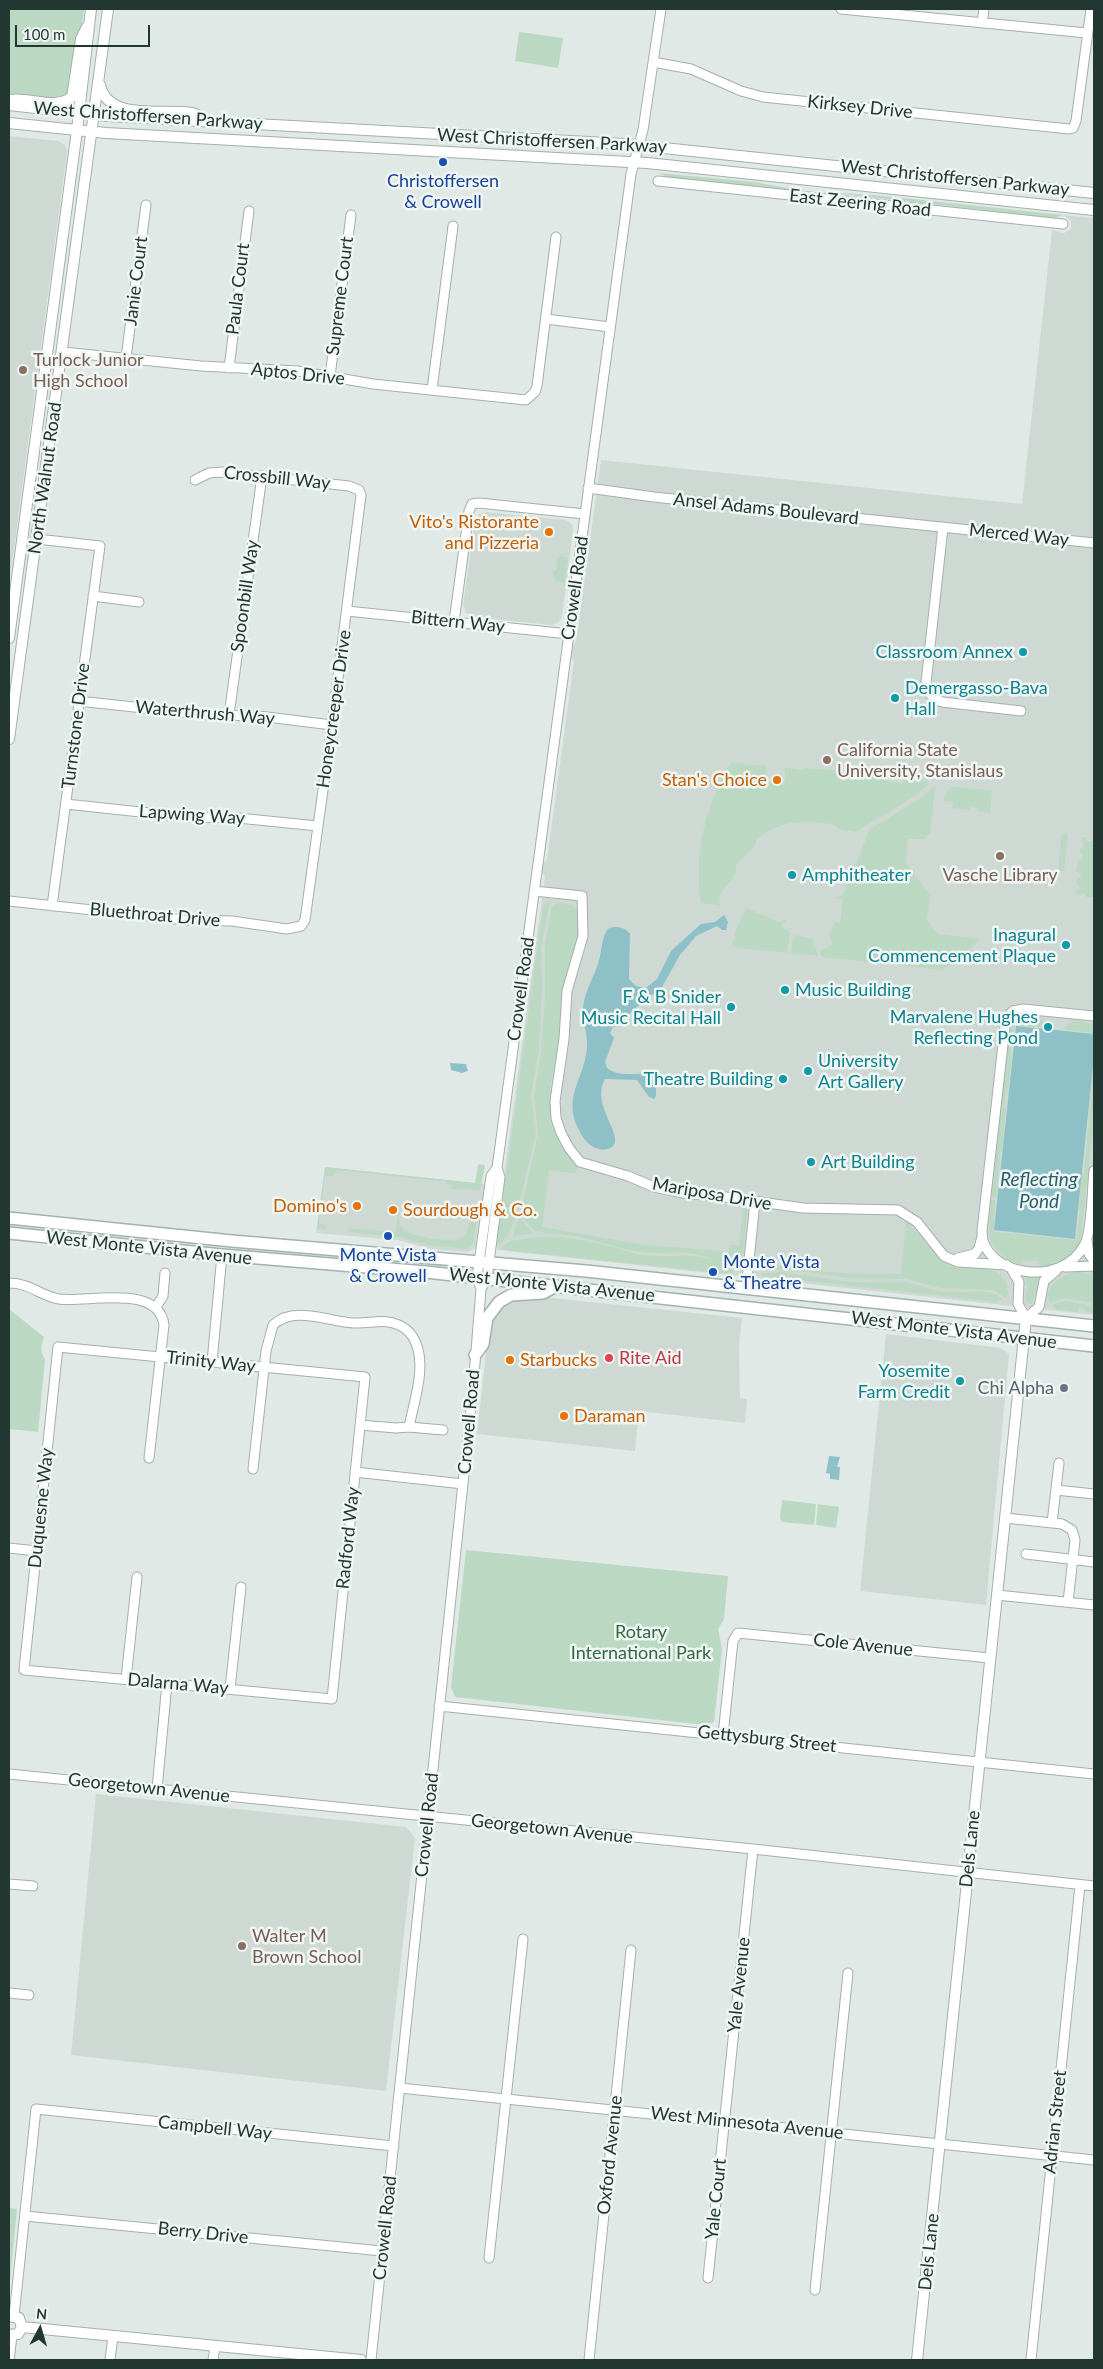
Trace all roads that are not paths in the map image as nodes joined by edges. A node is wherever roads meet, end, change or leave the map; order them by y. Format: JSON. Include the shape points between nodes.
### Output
{"nodes":[{"id":1,"x":91,"y":9,"type":"edge"},
{"id":2,"x":108,"y":9,"type":"edge"},
{"id":3,"x":661,"y":9,"type":"edge"},
{"id":4,"x":841,"y":9,"type":"edge"},
{"id":5,"x":984,"y":9,"type":"edge"},
{"id":6,"x":1090,"y":9,"type":"edge"},
{"id":7,"x":878,"y":11,"type":"edge"},
{"id":8,"x":90,"y":22,"type":"junction"},
{"id":9,"x":982,"y":23,"type":"junction"},
{"id":10,"x":1087,"y":33,"type":"junction"},
{"id":11,"x":653,"y":62,"type":"junction"},
{"id":12,"x":99,"y":82,"type":"junction"},
{"id":13,"x":9,"y":100,"type":"edge"},
{"id":14,"x":9,"y":105,"type":"edge"},
{"id":15,"x":79,"y":113,"type":"junction"},
{"id":16,"x":95,"y":115,"type":"junction"},
{"id":17,"x":207,"y":121,"type":"junction"},
{"id":18,"x":9,"y":123,"type":"edge"},
{"id":19,"x":77,"y":130,"type":"junction"},
{"id":20,"x":93,"y":132,"type":"junction"},
{"id":21,"x":639,"y":145,"type":"junction"},
{"id":22,"x":635,"y":162,"type":"junction"},
{"id":23,"x":816,"y":180,"type":"junction"},
{"id":24,"x":658,"y":181,"type":"dead end"},
{"id":25,"x":1094,"y":192,"type":"edge"},
{"id":26,"x":814,"y":198,"type":"junction"},
{"id":27,"x":146,"y":205,"type":"dead end"},
{"id":28,"x":1094,"y":210,"type":"edge"},
{"id":29,"x":249,"y":211,"type":"dead end"},
{"id":30,"x":350,"y":215,"type":"dead end"},
{"id":31,"x":1063,"y":224,"type":"dead end"},
{"id":32,"x":453,"y":226,"type":"dead end"},
{"id":33,"x":556,"y":237,"type":"dead end"},
{"id":34,"x":546,"y":320,"type":"junction"},
{"id":35,"x":610,"y":327,"type":"junction"},
{"id":36,"x":63,"y":352,"type":"junction"},
{"id":37,"x":126,"y":358,"type":"junction"},
{"id":38,"x":229,"y":368,"type":"junction"},
{"id":39,"x":330,"y":376,"type":"junction"},
{"id":40,"x":432,"y":390,"type":"junction"},
{"id":41,"x":262,"y":476,"type":"junction"},
{"id":42,"x":195,"y":480,"type":"dead end"},
{"id":43,"x":588,"y":488,"type":"junction"},
{"id":44,"x":359,"y":490,"type":"joint"},
{"id":45,"x":585,"y":514,"type":"junction"},
{"id":46,"x":943,"y":527,"type":"junction"},
{"id":47,"x":37,"y":539,"type":"junction"},
{"id":48,"x":1094,"y":543,"type":"edge"},
{"id":49,"x":93,"y":596,"type":"junction"},
{"id":50,"x":139,"y":602,"type":"dead end"},
{"id":51,"x":347,"y":611,"type":"junction"},
{"id":52,"x":454,"y":622,"type":"junction"},
{"id":53,"x":569,"y":634,"type":"junction"},
{"id":54,"x":9,"y":638,"type":"edge"},
{"id":55,"x":78,"y":701,"type":"junction"},
{"id":56,"x":1021,"y":711,"type":"dead end"},
{"id":57,"x":229,"y":715,"type":"junction"},
{"id":58,"x":332,"y":725,"type":"junction"},
{"id":59,"x":9,"y":739,"type":"edge"},
{"id":60,"x":66,"y":804,"type":"junction"},
{"id":61,"x":318,"y":826,"type":"junction"},
{"id":62,"x":534,"y":891,"type":"junction"},
{"id":63,"x":9,"y":901,"type":"edge"},
{"id":64,"x":52,"y":906,"type":"junction"},
{"id":65,"x":301,"y":926,"type":"joint"},
{"id":66,"x":1094,"y":1016,"type":"edge"},
{"id":67,"x":1094,"y":1171,"type":"edge"},
{"id":68,"x":755,"y":1202,"type":"junction"},
{"id":69,"x":9,"y":1218,"type":"edge"},
{"id":70,"x":9,"y":1234,"type":"edge"},
{"id":71,"x":982,"y":1237,"type":"junction"},
{"id":72,"x":1087,"y":1238,"type":"junction"},
{"id":73,"x":222,"y":1255,"type":"junction"},
{"id":74,"x":953,"y":1259,"type":"junction"},
{"id":75,"x":1094,"y":1261,"type":"edge"},
{"id":76,"x":484,"y":1263,"type":"junction"},
{"id":77,"x":1009,"y":1266,"type":"junction"},
{"id":78,"x":1094,"y":1266,"type":"edge"},
{"id":79,"x":1060,"y":1268,"type":"junction"},
{"id":80,"x":166,"y":1273,"type":"dead end"},
{"id":81,"x":482,"y":1278,"type":"junction"},
{"id":82,"x":9,"y":1283,"type":"edge"},
{"id":83,"x":556,"y":1286,"type":"junction"},
{"id":84,"x":746,"y":1289,"type":"junction"},
{"id":85,"x":156,"y":1307,"type":"junction"},
{"id":86,"x":1026,"y":1318,"type":"junction"},
{"id":87,"x":1094,"y":1326,"type":"edge"},
{"id":88,"x":1024,"y":1338,"type":"junction"},
{"id":89,"x":1094,"y":1346,"type":"edge"},
{"id":90,"x":58,"y":1347,"type":"joint"},
{"id":91,"x":475,"y":1355,"type":"junction"},
{"id":92,"x":161,"y":1357,"type":"junction"},
{"id":93,"x":212,"y":1362,"type":"junction"},
{"id":94,"x":264,"y":1367,"type":"junction"},
{"id":95,"x":365,"y":1377,"type":"joint"},
{"id":96,"x":360,"y":1424,"type":"junction"},
{"id":97,"x":409,"y":1427,"type":"junction"},
{"id":98,"x":443,"y":1430,"type":"dead end"},
{"id":99,"x":149,"y":1458,"type":"dead end"},
{"id":100,"x":1059,"y":1463,"type":"dead end"},
{"id":101,"x":253,"y":1469,"type":"dead end"},
{"id":102,"x":355,"y":1472,"type":"junction"},
{"id":103,"x":463,"y":1484,"type":"junction"},
{"id":104,"x":1056,"y":1490,"type":"junction"},
{"id":105,"x":1094,"y":1494,"type":"edge"},
{"id":106,"x":1005,"y":1518,"type":"junction"},
{"id":107,"x":1052,"y":1523,"type":"junction"},
{"id":108,"x":9,"y":1548,"type":"edge"},
{"id":109,"x":36,"y":1551,"type":"junction"},
{"id":110,"x":1026,"y":1554,"type":"dead end"},
{"id":111,"x":1072,"y":1559,"type":"junction"},
{"id":112,"x":1094,"y":1562,"type":"edge"},
{"id":113,"x":137,"y":1577,"type":"dead end"},
{"id":114,"x":241,"y":1587,"type":"dead end"},
{"id":115,"x":997,"y":1595,"type":"junction"},
{"id":116,"x":1068,"y":1602,"type":"junction"},
{"id":117,"x":1094,"y":1605,"type":"edge"},
{"id":118,"x":990,"y":1658,"type":"junction"},
{"id":119,"x":24,"y":1670,"type":"joint"},
{"id":120,"x":126,"y":1679,"type":"junction"},
{"id":121,"x":167,"y":1683,"type":"junction"},
{"id":122,"x":230,"y":1689,"type":"junction"},
{"id":123,"x":332,"y":1699,"type":"joint"},
{"id":124,"x":439,"y":1706,"type":"junction"},
{"id":125,"x":723,"y":1735,"type":"junction"},
{"id":126,"x":980,"y":1761,"type":"junction"},
{"id":127,"x":9,"y":1774,"type":"edge"},
{"id":128,"x":1094,"y":1774,"type":"edge"},
{"id":129,"x":157,"y":1789,"type":"junction"},
{"id":130,"x":428,"y":1817,"type":"junction"},
{"id":131,"x":753,"y":1849,"type":"junction"},
{"id":132,"x":968,"y":1872,"type":"junction"},
{"id":133,"x":9,"y":1884,"type":"edge"},
{"id":134,"x":1080,"y":1885,"type":"junction"},
{"id":135,"x":33,"y":1886,"type":"dead end"},
{"id":136,"x":1094,"y":1886,"type":"edge"},
{"id":137,"x":523,"y":1939,"type":"dead end"},
{"id":138,"x":631,"y":1950,"type":"dead end"},
{"id":139,"x":848,"y":1974,"type":"dead end"},
{"id":140,"x":9,"y":1993,"type":"edge"},
{"id":141,"x":29,"y":1995,"type":"dead end"},
{"id":142,"x":400,"y":2088,"type":"junction"},
{"id":143,"x":506,"y":2099,"type":"junction"},
{"id":144,"x":615,"y":2110,"type":"junction"},
{"id":145,"x":725,"y":2120,"type":"junction"},
{"id":146,"x":832,"y":2132,"type":"junction"},
{"id":147,"x":940,"y":2143,"type":"junction"},
{"id":148,"x":394,"y":2146,"type":"junction"},
{"id":149,"x":1052,"y":2155,"type":"junction"},
{"id":150,"x":1094,"y":2160,"type":"edge"},
{"id":151,"x":24,"y":2216,"type":"junction"},
{"id":152,"x":382,"y":2250,"type":"junction"},
{"id":153,"x":489,"y":2258,"type":"dead end"},
{"id":154,"x":708,"y":2278,"type":"dead end"},
{"id":155,"x":815,"y":2290,"type":"dead end"},
{"id":156,"x":11,"y":2316,"type":"edge"},
{"id":157,"x":22,"y":2327,"type":"junction"},
{"id":158,"x":10,"y":2335,"type":"edge"},
{"id":159,"x":113,"y":2336,"type":"junction"},
{"id":160,"x":215,"y":2346,"type":"junction"},
{"id":161,"x":318,"y":2359,"type":"edge"},
{"id":162,"x":9,"y":2360,"type":"edge"},
{"id":163,"x":110,"y":2360,"type":"edge"},
{"id":164,"x":213,"y":2360,"type":"edge"},
{"id":165,"x":361,"y":2360,"type":"edge"},
{"id":166,"x":370,"y":2360,"type":"edge"},
{"id":167,"x":589,"y":2360,"type":"edge"},
{"id":168,"x":917,"y":2360,"type":"edge"},
{"id":169,"x":1031,"y":2360,"type":"edge"}],
"edges":[{"from":1,"to":8,"type":"street","name":"North Walnut Road"},
{"from":2,"to":12,"type":"street","name":"North Walnut Road"},
{"from":3,"to":11,"type":"street","name":"Crowell Road"},
{"from":4,"to":7,"type":"street"},
{"from":5,"to":9,"type":"street"},
{"from":6,"to":10,"type":"street"},
{"from":7,"to":9,"type":"street"},
{"from":8,"to":13,"type":"street","via":[[80,39],[72,97],[58,103]]},
{"from":8,"to":15,"type":"street","name":"North Walnut Road"},
{"from":9,"to":10,"type":"street"},
{"from":10,"to":11,"type":"street","name":"Kirksey Drive","via":[[1076,121],[1073,128],[1065,129],[763,97],[691,69]]},
{"from":11,"to":21,"type":"street","name":"Crowell Road"},
{"from":12,"to":16,"type":"street","name":"North Walnut Road"},
{"from":12,"to":17,"type":"street","via":[[105,98],[118,108],[194,113]]},
{"from":14,"to":15,"type":"street","name":"West Christoffersen Parkway"},
{"from":15,"to":16,"type":"street","name":"West Christoffersen Parkway"},
{"from":15,"to":19,"type":"street","name":"North Walnut Road"},
{"from":16,"to":17,"type":"street","name":"West Christoffersen Parkway"},
{"from":16,"to":20,"type":"street","name":"North Walnut Road"},
{"from":17,"to":21,"type":"street","name":"West Christoffersen Parkway"},
{"from":18,"to":19,"type":"street","name":"West Christoffersen Parkway"},
{"from":19,"to":20,"type":"street","name":"West Christoffersen Parkway"},
{"from":19,"to":54,"type":"street","name":"North Walnut Road"},
{"from":20,"to":22,"type":"street","name":"West Christoffersen Parkway"},
{"from":20,"to":36,"type":"street","name":"North Walnut Road"},
{"from":21,"to":22,"type":"street","name":"Crowell Road"},
{"from":21,"to":25,"type":"street","name":"West Christoffersen Parkway"},
{"from":22,"to":23,"type":"street","name":"West Christoffersen Parkway"},
{"from":22,"to":35,"type":"street","name":"Crowell Road"},
{"from":23,"to":26,"type":"street"},
{"from":23,"to":28,"type":"street","name":"West Christoffersen Parkway"},
{"from":24,"to":26,"type":"street","name":"East Zeering Road"},
{"from":26,"to":31,"type":"street","name":"East Zeering Road"},
{"from":27,"to":37,"type":"street","name":"Janie Court"},
{"from":29,"to":38,"type":"street","name":"Paula Court"},
{"from":30,"to":39,"type":"street","name":"Supreme Court"},
{"from":32,"to":40,"type":"street"},
{"from":33,"to":34,"type":"street"},
{"from":34,"to":35,"type":"street"},
{"from":34,"to":40,"type":"street","name":"Aptos Drive","via":[[537,386],[532,397],[520,400]]},
{"from":35,"to":43,"type":"street","name":"Crowell Road"},
{"from":36,"to":37,"type":"street","name":"Aptos Drive"},
{"from":36,"to":47,"type":"street","name":"North Walnut Road"},
{"from":37,"to":38,"type":"street","name":"Aptos Drive"},
{"from":38,"to":39,"type":"street","name":"Aptos Drive","via":[[288,370]]},
{"from":39,"to":40,"type":"street","name":"Aptos Drive"},
{"from":41,"to":42,"type":"street","name":"Crossbill Way","via":[[215,472]]},
{"from":41,"to":44,"type":"street","name":"Crossbill Way","via":[[349,486]]},
{"from":41,"to":57,"type":"street","name":"Spoonbill Way"},
{"from":43,"to":45,"type":"street","name":"Crowell Road"},
{"from":43,"to":46,"type":"street","name":"Ansel Adams Boulevard"},
{"from":44,"to":51,"type":"street","name":"Honeycreeper Drive","via":[[362,500]]},
{"from":45,"to":52,"type":"street","via":[[472,504]]},
{"from":45,"to":53,"type":"street","name":"Crowell Road"},
{"from":46,"to":48,"type":"street","name":"Merced Way"},
{"from":46,"to":56,"type":"street","via":[[927,690],[942,702]]},
{"from":47,"to":49,"type":"street","name":"Turnstone Drive","via":[[100,546]]},
{"from":47,"to":59,"type":"street","name":"North Walnut Road"},
{"from":49,"to":50,"type":"street"},
{"from":49,"to":55,"type":"street","name":"Turnstone Drive"},
{"from":51,"to":52,"type":"street","name":"Bittern Way"},
{"from":51,"to":58,"type":"street","name":"Honeycreeper Drive"},
{"from":52,"to":53,"type":"street","name":"Bittern Way"},
{"from":53,"to":62,"type":"street","name":"Crowell Road"},
{"from":55,"to":57,"type":"street","name":"Waterthrush Way"},
{"from":55,"to":60,"type":"street","name":"Turnstone Drive"},
{"from":57,"to":58,"type":"street","name":"Waterthrush Way"},
{"from":58,"to":61,"type":"street","name":"Honeycreeper Drive"},
{"from":60,"to":61,"type":"street","name":"Lapwing Way"},
{"from":60,"to":64,"type":"street","name":"Turnstone Drive"},
{"from":61,"to":65,"type":"street","name":"Honeycreeper Drive","via":[[306,913]]},
{"from":62,"to":68,"type":"street","name":"Mariposa Drive","via":[[582,896],[583,936],[567,992],[564,1038],[555,1087],[556,1118],[565,1143],[580,1162],[654,1187]]},
{"from":62,"to":76,"type":"street","name":"Crowell Road","via":[[497,1168],[500,1177]]},
{"from":63,"to":64,"type":"street","name":"Bluethroat Drive"},
{"from":64,"to":65,"type":"street","name":"Bluethroat Drive","via":[[185,920],[232,921],[287,929]]},
{"from":66,"to":71,"type":"street","via":[[1023,1009],[1013,1011],[1006,1018]]},
{"from":67,"to":72,"type":"street"},
{"from":68,"to":74,"type":"street","name":"Mariposa Drive","via":[[827,1210],[898,1210],[914,1220],[944,1256]]},
{"from":68,"to":84,"type":"street"},
{"from":69,"to":76,"type":"main road","name":"West Monte Vista Avenue","via":[[232,1242]]},
{"from":70,"to":73,"type":"main road","name":"West Monte Vista Avenue"},
{"from":71,"to":74,"type":"street","via":[[975,1254]]},
{"from":71,"to":77,"type":"street","via":[[988,1250]]},
{"from":72,"to":75,"type":"street","via":[[1088,1254]]},
{"from":72,"to":79,"type":"street","via":[[1073,1260]]},
{"from":73,"to":81,"type":"main road","name":"West Monte Vista Avenue"},
{"from":73,"to":93,"type":"street"},
{"from":74,"to":77,"type":"street","name":"Mariposa Drive"},
{"from":76,"to":81,"type":"street","name":"Crowell Road"},
{"from":76,"to":84,"type":"main road","name":"West Monte Vista Avenue"},
{"from":77,"to":79,"type":"street","name":"Mariposa Drive","via":[[1034,1272]]},
{"from":77,"to":86,"type":"street","via":[[1019,1282],[1018,1304]]},
{"from":78,"to":79,"type":"street"},
{"from":79,"to":86,"type":"street","via":[[1044,1281],[1039,1307]]},
{"from":80,"to":85,"type":"street","via":[[163,1296]]},
{"from":81,"to":83,"type":"main road","name":"West Monte Vista Avenue"},
{"from":81,"to":91,"type":"street","name":"Crowell Road"},
{"from":82,"to":85,"type":"street","via":[[29,1286],[58,1299],[122,1297]]},
{"from":83,"to":88,"type":"main road","name":"West Monte Vista Avenue"},
{"from":83,"to":91,"type":"main road","via":[[543,1293],[516,1294],[502,1299],[489,1314],[482,1344]]},
{"from":84,"to":86,"type":"main road","name":"West Monte Vista Avenue"},
{"from":85,"to":92,"type":"street","via":[[164,1325]]},
{"from":86,"to":87,"type":"main road","name":"West Monte Vista Avenue"},
{"from":86,"to":88,"type":"street","name":"Dels Lane"},
{"from":88,"to":89,"type":"main road","name":"West Monte Vista Avenue"},
{"from":88,"to":106,"type":"street","name":"Dels Lane"},
{"from":90,"to":92,"type":"street","name":"Trinity Way"},
{"from":90,"to":109,"type":"street","name":"Duquesne Way"},
{"from":91,"to":103,"type":"street","name":"Crowell Road"},
{"from":92,"to":93,"type":"street","name":"Trinity Way"},
{"from":92,"to":99,"type":"street"},
{"from":93,"to":94,"type":"street","name":"Trinity Way"},
{"from":94,"to":95,"type":"street","name":"Trinity Way"},
{"from":94,"to":97,"type":"street","via":[[273,1325],[283,1318],[302,1316],[351,1323],[380,1320],[400,1325],[414,1339],[420,1360]]},
{"from":94,"to":101,"type":"street"},
{"from":95,"to":96,"type":"street","name":"Radford Way"},
{"from":96,"to":97,"type":"street"},
{"from":96,"to":102,"type":"street","name":"Radford Way"},
{"from":97,"to":98,"type":"street"},
{"from":100,"to":104,"type":"street"},
{"from":102,"to":103,"type":"street"},
{"from":102,"to":123,"type":"street","name":"Radford Way"},
{"from":103,"to":124,"type":"street","name":"Crowell Road"},
{"from":104,"to":105,"type":"street"},
{"from":104,"to":107,"type":"street"},
{"from":106,"to":107,"type":"street"},
{"from":106,"to":115,"type":"street","name":"Dels Lane"},
{"from":107,"to":111,"type":"street","via":[[1068,1526],[1073,1532]]},
{"from":108,"to":109,"type":"street"},
{"from":109,"to":119,"type":"street","name":"Duquesne Way"},
{"from":110,"to":111,"type":"street"},
{"from":111,"to":112,"type":"street"},
{"from":111,"to":116,"type":"street"},
{"from":113,"to":120,"type":"street"},
{"from":114,"to":122,"type":"street"},
{"from":115,"to":116,"type":"street"},
{"from":115,"to":118,"type":"street","name":"Dels Lane"},
{"from":116,"to":117,"type":"street"},
{"from":118,"to":125,"type":"street","name":"Cole Avenue","via":[[744,1632],[736,1634],[732,1641]]},
{"from":118,"to":126,"type":"street","name":"Dels Lane"},
{"from":119,"to":120,"type":"street","name":"Dalarna Way"},
{"from":120,"to":121,"type":"street","name":"Dalarna Way"},
{"from":121,"to":122,"type":"street","name":"Dalarna Way"},
{"from":121,"to":129,"type":"street"},
{"from":122,"to":123,"type":"street","name":"Dalarna Way"},
{"from":124,"to":125,"type":"street","name":"Gettysburg Street"},
{"from":124,"to":130,"type":"street","name":"Crowell Road"},
{"from":125,"to":126,"type":"street","name":"Gettysburg Street"},
{"from":126,"to":128,"type":"street","name":"Gettysburg Street"},
{"from":126,"to":132,"type":"street","name":"Dels Lane"},
{"from":127,"to":129,"type":"street","name":"Georgetown Avenue"},
{"from":129,"to":130,"type":"street","name":"Georgetown Avenue"},
{"from":130,"to":131,"type":"street","name":"Georgetown Avenue"},
{"from":130,"to":142,"type":"street","name":"Crowell Road"},
{"from":131,"to":132,"type":"street","name":"Georgetown Avenue"},
{"from":131,"to":145,"type":"street","name":"Yale Avenue"},
{"from":132,"to":134,"type":"street","name":"Georgetown Avenue"},
{"from":132,"to":147,"type":"street","name":"Dels Lane"},
{"from":133,"to":135,"type":"street"},
{"from":134,"to":136,"type":"street","name":"Georgetown Avenue"},
{"from":134,"to":149,"type":"street","name":"Adrian Street"},
{"from":137,"to":143,"type":"street"},
{"from":138,"to":144,"type":"street","name":"Oxford Avenue"},
{"from":139,"to":146,"type":"street"},
{"from":140,"to":141,"type":"street"},
{"from":142,"to":143,"type":"street","name":"West Minnesota Avenue"},
{"from":142,"to":148,"type":"street","name":"Crowell Road"},
{"from":143,"to":144,"type":"street","name":"West Minnesota Avenue"},
{"from":143,"to":153,"type":"street"},
{"from":144,"to":145,"type":"street","name":"West Minnesota Avenue"},
{"from":144,"to":167,"type":"street","name":"Oxford Avenue"},
{"from":145,"to":146,"type":"street","name":"West Minnesota Avenue"},
{"from":145,"to":154,"type":"street","name":"Yale Court"},
{"from":146,"to":147,"type":"street","name":"West Minnesota Avenue"},
{"from":146,"to":155,"type":"street"},
{"from":147,"to":149,"type":"street","name":"West Minnesota Avenue"},
{"from":147,"to":168,"type":"street","name":"Dels Lane"},
{"from":148,"to":151,"type":"street","name":"Campbell Way","via":[[36,2110]]},
{"from":148,"to":152,"type":"street","name":"Crowell Road"},
{"from":149,"to":150,"type":"street","name":"West Minnesota Avenue"},
{"from":149,"to":169,"type":"street","name":"Adrian Street"},
{"from":151,"to":152,"type":"street","name":"Berry Drive"},
{"from":151,"to":156,"type":"street"},
{"from":152,"to":166,"type":"street","name":"Crowell Road"},
{"from":156,"to":157,"type":"street","via":[[20,2318]]},
{"from":157,"to":158,"type":"street","via":[[18,2334]]},
{"from":157,"to":159,"type":"street"},
{"from":158,"to":162,"type":"street"},
{"from":159,"to":160,"type":"street"},
{"from":159,"to":163,"type":"street"},
{"from":160,"to":161,"type":"street"},
{"from":160,"to":164,"type":"street"},
{"from":161,"to":165,"type":"street"}]}
